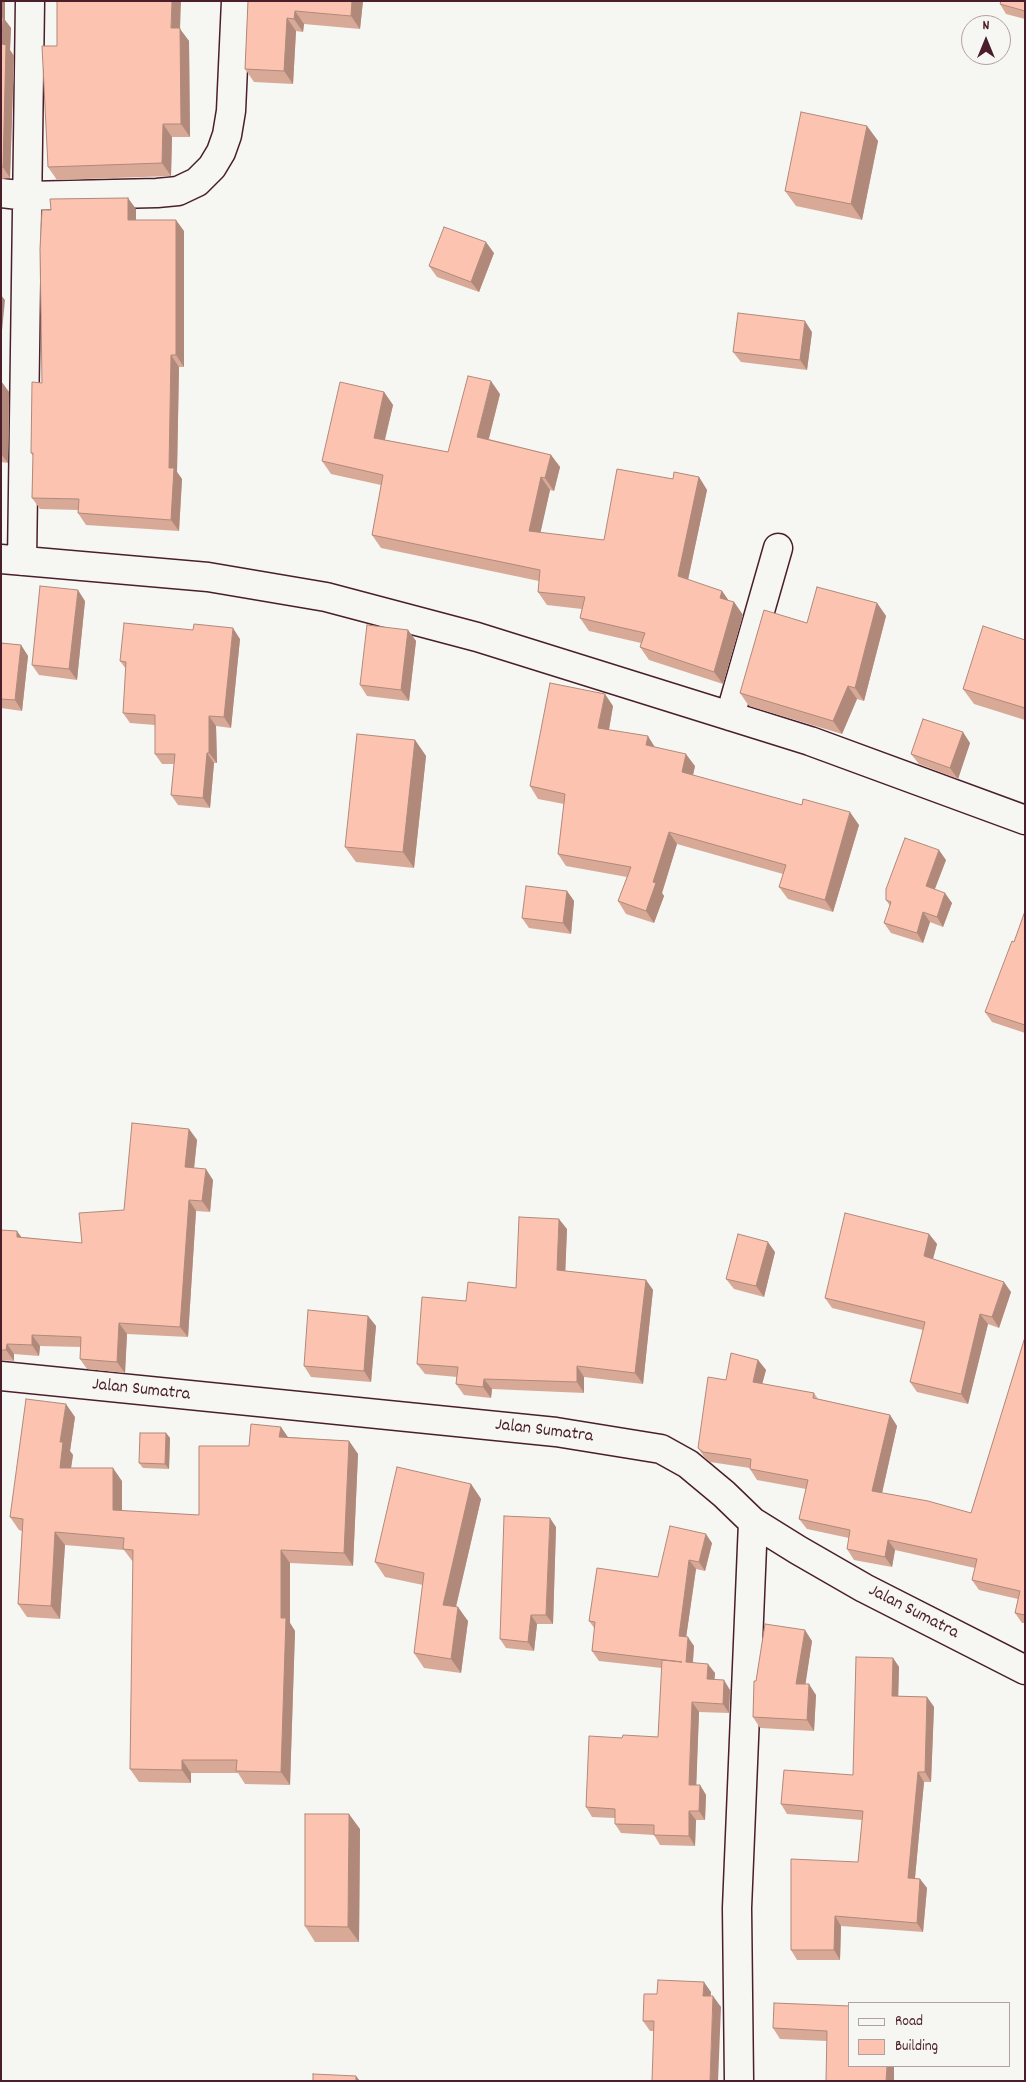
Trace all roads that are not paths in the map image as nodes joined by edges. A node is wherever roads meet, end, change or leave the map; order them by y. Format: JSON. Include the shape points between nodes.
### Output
{"nodes":[{"id":1,"x":30,"y":1,"type":"edge"},
{"id":2,"x":236,"y":1,"type":"edge"},
{"id":3,"x":14,"y":195,"type":"edge"},
{"id":4,"x":778,"y":548,"type":"dead end"},
{"id":5,"x":11,"y":560,"type":"edge"},
{"id":6,"x":730,"y":716,"type":"junction"},
{"id":7,"x":1025,"y":820,"type":"edge"},
{"id":8,"x":1,"y":1376,"type":"edge"},
{"id":9,"x":753,"y":1522,"type":"junction"},
{"id":10,"x":1025,"y":1670,"type":"edge"},
{"id":11,"x":739,"y":2081,"type":"edge"}],
"edges":[{"from":1,"to":3,"type":"street"},
{"from":2,"to":3,"type":"street","via":[[227,135],[212,167],[197,182],[178,191]]},
{"from":3,"to":5,"type":"street"},
{"from":4,"to":6,"type":"street"},
{"from":5,"to":6,"type":"street","via":[[208,577],[326,597],[477,638]]},
{"from":6,"to":7,"type":"street","via":[[810,741]]},
{"from":8,"to":9,"type":"street","name":"Jalan Sumatra","via":[[556,1432],[632,1443],[661,1449],[688,1464]]},
{"from":9,"to":10,"type":"street","name":"Jalan Sumatra","via":[[864,1588]]},
{"from":9,"to":11,"type":"street","via":[[737,1908]]}]}
